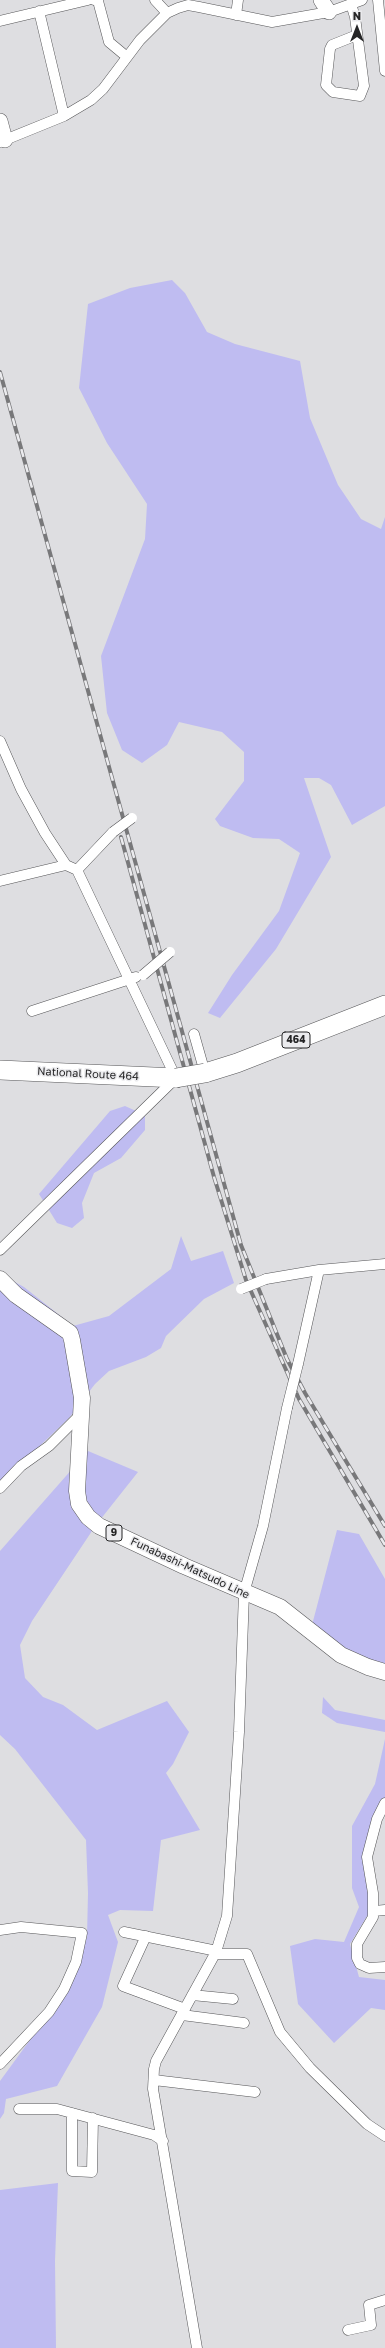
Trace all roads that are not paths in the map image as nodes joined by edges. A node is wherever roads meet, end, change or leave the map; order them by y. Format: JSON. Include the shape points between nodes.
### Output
{"nodes":[{"id":1,"x":88,"y":0,"type":"edge"},
{"id":2,"x":94,"y":0,"type":"edge"},
{"id":3,"x":155,"y":0,"type":"edge"},
{"id":4,"x":238,"y":0,"type":"edge"},
{"id":5,"x":362,"y":0,"type":"edge"},
{"id":6,"x":378,"y":0,"type":"edge"},
{"id":7,"x":334,"y":5,"type":"edge"},
{"id":8,"x":39,"y":11,"type":"junction"},
{"id":9,"x":167,"y":13,"type":"junction"},
{"id":10,"x":236,"y":15,"type":"junction"},
{"id":11,"x":0,"y":22,"type":"edge"},
{"id":12,"x":357,"y":35,"type":"junction"},
{"id":13,"x":127,"y":57,"type":"junction"},
{"id":14,"x":385,"y":71,"type":"edge"},
{"id":15,"x":64,"y":116,"type":"junction"},
{"id":16,"x":0,"y":121,"type":"edge"},
{"id":17,"x":2,"y":141,"type":"edge"},
{"id":18,"x":0,"y":741,"type":"edge"},
{"id":19,"x":132,"y":818,"type":"dead end"},
{"id":20,"x":66,"y":865,"type":"junction"},
{"id":21,"x":77,"y":870,"type":"junction"},
{"id":22,"x":0,"y":880,"type":"edge"},
{"id":23,"x":170,"y":952,"type":"dead end"},
{"id":24,"x":130,"y":979,"type":"junction"},
{"id":25,"x":385,"y":1005,"type":"edge"},
{"id":26,"x":32,"y":1011,"type":"dead end"},
{"id":27,"x":194,"y":1034,"type":"dead end"},
{"id":28,"x":0,"y":1070,"type":"edge"},
{"id":29,"x":205,"y":1073,"type":"junction"},
{"id":30,"x":176,"y":1078,"type":"junction"},
{"id":31,"x":0,"y":1250,"type":"edge"},
{"id":32,"x":385,"y":1264,"type":"edge"},
{"id":33,"x":319,"y":1270,"type":"junction"},
{"id":34,"x":0,"y":1280,"type":"edge"},
{"id":35,"x":241,"y":1289,"type":"dead end"},
{"id":36,"x":82,"y":1413,"type":"junction"},
{"id":37,"x":0,"y":1488,"type":"edge"},
{"id":38,"x":244,"y":1593,"type":"junction"},
{"id":39,"x":385,"y":1672,"type":"edge"},
{"id":40,"x":385,"y":1803,"type":"edge"},
{"id":41,"x":385,"y":1910,"type":"edge"},
{"id":42,"x":374,"y":1911,"type":"junction"},
{"id":43,"x":0,"y":1930,"type":"edge"},
{"id":44,"x":124,"y":1932,"type":"dead end"},
{"id":45,"x":146,"y":1936,"type":"junction"},
{"id":46,"x":216,"y":1952,"type":"junction"},
{"id":47,"x":385,"y":1968,"type":"edge"},
{"id":48,"x":192,"y":1995,"type":"junction"},
{"id":49,"x":233,"y":1999,"type":"dead end"},
{"id":50,"x":183,"y":2012,"type":"junction"},
{"id":51,"x":244,"y":2023,"type":"dead end"},
{"id":52,"x":0,"y":2064,"type":"edge"},
{"id":53,"x":154,"y":2080,"type":"junction"},
{"id":54,"x":255,"y":2092,"type":"dead end"},
{"id":55,"x":20,"y":2109,"type":"dead end"},
{"id":56,"x":72,"y":2113,"type":"junction"},
{"id":57,"x":93,"y":2118,"type":"junction"},
{"id":58,"x":385,"y":2136,"type":"edge"},
{"id":59,"x":163,"y":2141,"type":"junction"},
{"id":60,"x":385,"y":2300,"type":"edge"},
{"id":61,"x":348,"y":2330,"type":"dead end"},
{"id":62,"x":197,"y":2348,"type":"edge"}],
"edges":[{"from":1,"to":8,"type":"street"},
{"from":2,"to":13,"type":"street","via":[[98,2],[109,42]]},
{"from":3,"to":9,"type":"street"},
{"from":4,"to":10,"type":"street"},
{"from":5,"to":7,"type":"street"},
{"from":6,"to":14,"type":"street"},
{"from":7,"to":10,"type":"street","via":[[272,22]]},
{"from":7,"to":12,"type":"street"},
{"from":8,"to":11,"type":"street"},
{"from":8,"to":15,"type":"street"},
{"from":9,"to":10,"type":"street","via":[[188,5]]},
{"from":9,"to":13,"type":"street"},
{"from":12,"to":12,"type":"street","via":[[364,86],[360,96],[333,92],[326,86],[332,44]]},
{"from":13,"to":15,"type":"street","via":[[104,89]]},
{"from":15,"to":17,"type":"street"},
{"from":16,"to":17,"type":"street"},
{"from":18,"to":20,"type":"street","via":[[21,789]]},
{"from":19,"to":21,"type":"street","bridge":true,"via":[[113,832]]},
{"from":20,"to":21,"type":"street"},
{"from":20,"to":22,"type":"street"},
{"from":21,"to":24,"type":"street"},
{"from":23,"to":24,"type":"street","bridge":true,"via":[[143,975]]},
{"from":24,"to":26,"type":"street"},
{"from":24,"to":30,"type":"street"},
{"from":25,"to":29,"type":"highway","number":"464"},
{"from":27,"to":29,"type":"street"},
{"from":28,"to":30,"type":"highway","name":"National Route 464","number":"464"},
{"from":29,"to":30,"type":"highway","number":"464","bridge":true},
{"from":30,"to":31,"type":"street"},
{"from":32,"to":33,"type":"street"},
{"from":33,"to":35,"type":"street","bridge":true,"via":[[266,1279]]},
{"from":33,"to":38,"type":"street","bridge":true,"via":[[263,1526]]},
{"from":34,"to":36,"type":"main road","name":"Funabashi-Matsudo Line","number":"9","via":[[16,1295],[70,1334],[82,1398]]},
{"from":36,"to":37,"type":"street","via":[[49,1446],[21,1466]]},
{"from":36,"to":38,"type":"main road","name":"Funabashi-Matsudo Line","number":"9","via":[[77,1491],[79,1504],[88,1517],[100,1526]]},
{"from":38,"to":39,"type":"main road","name":"Funabashi-Matsudo Line","number":"9","via":[[280,1607],[341,1655],[368,1668]]},
{"from":38,"to":46,"type":"street","via":[[228,1916]]},
{"from":40,"to":42,"type":"street","via":[[377,1819],[368,1857]]},
{"from":41,"to":42,"type":"street"},
{"from":42,"to":47,"type":"street","via":[[357,1944],[356,1958],[360,1964],[369,1968]]},
{"from":43,"to":52,"type":"street","via":[[21,1927],[82,1933],[76,1962],[64,1989],[49,2012]]},
{"from":44,"to":45,"type":"street"},
{"from":45,"to":46,"type":"street"},
{"from":45,"to":50,"type":"street","via":[[123,1986]]},
{"from":46,"to":48,"type":"street"},
{"from":46,"to":58,"type":"street","via":[[247,1954],[280,2032],[310,2068],[367,2124]]},
{"from":48,"to":49,"type":"street"},
{"from":48,"to":50,"type":"street"},
{"from":50,"to":51,"type":"street"},
{"from":50,"to":53,"type":"street","via":[[156,2061]]},
{"from":53,"to":54,"type":"street"},
{"from":53,"to":59,"type":"street","via":[[153,2089]]},
{"from":55,"to":56,"type":"street","via":[[57,2109]]},
{"from":56,"to":57,"type":"street"},
{"from":56,"to":57,"type":"street","via":[[72,2171],[92,2172]]},
{"from":57,"to":59,"type":"street","via":[[154,2135]]},
{"from":59,"to":62,"type":"street"},
{"from":60,"to":61,"type":"street","via":[[369,2305],[371,2325]]}]}
